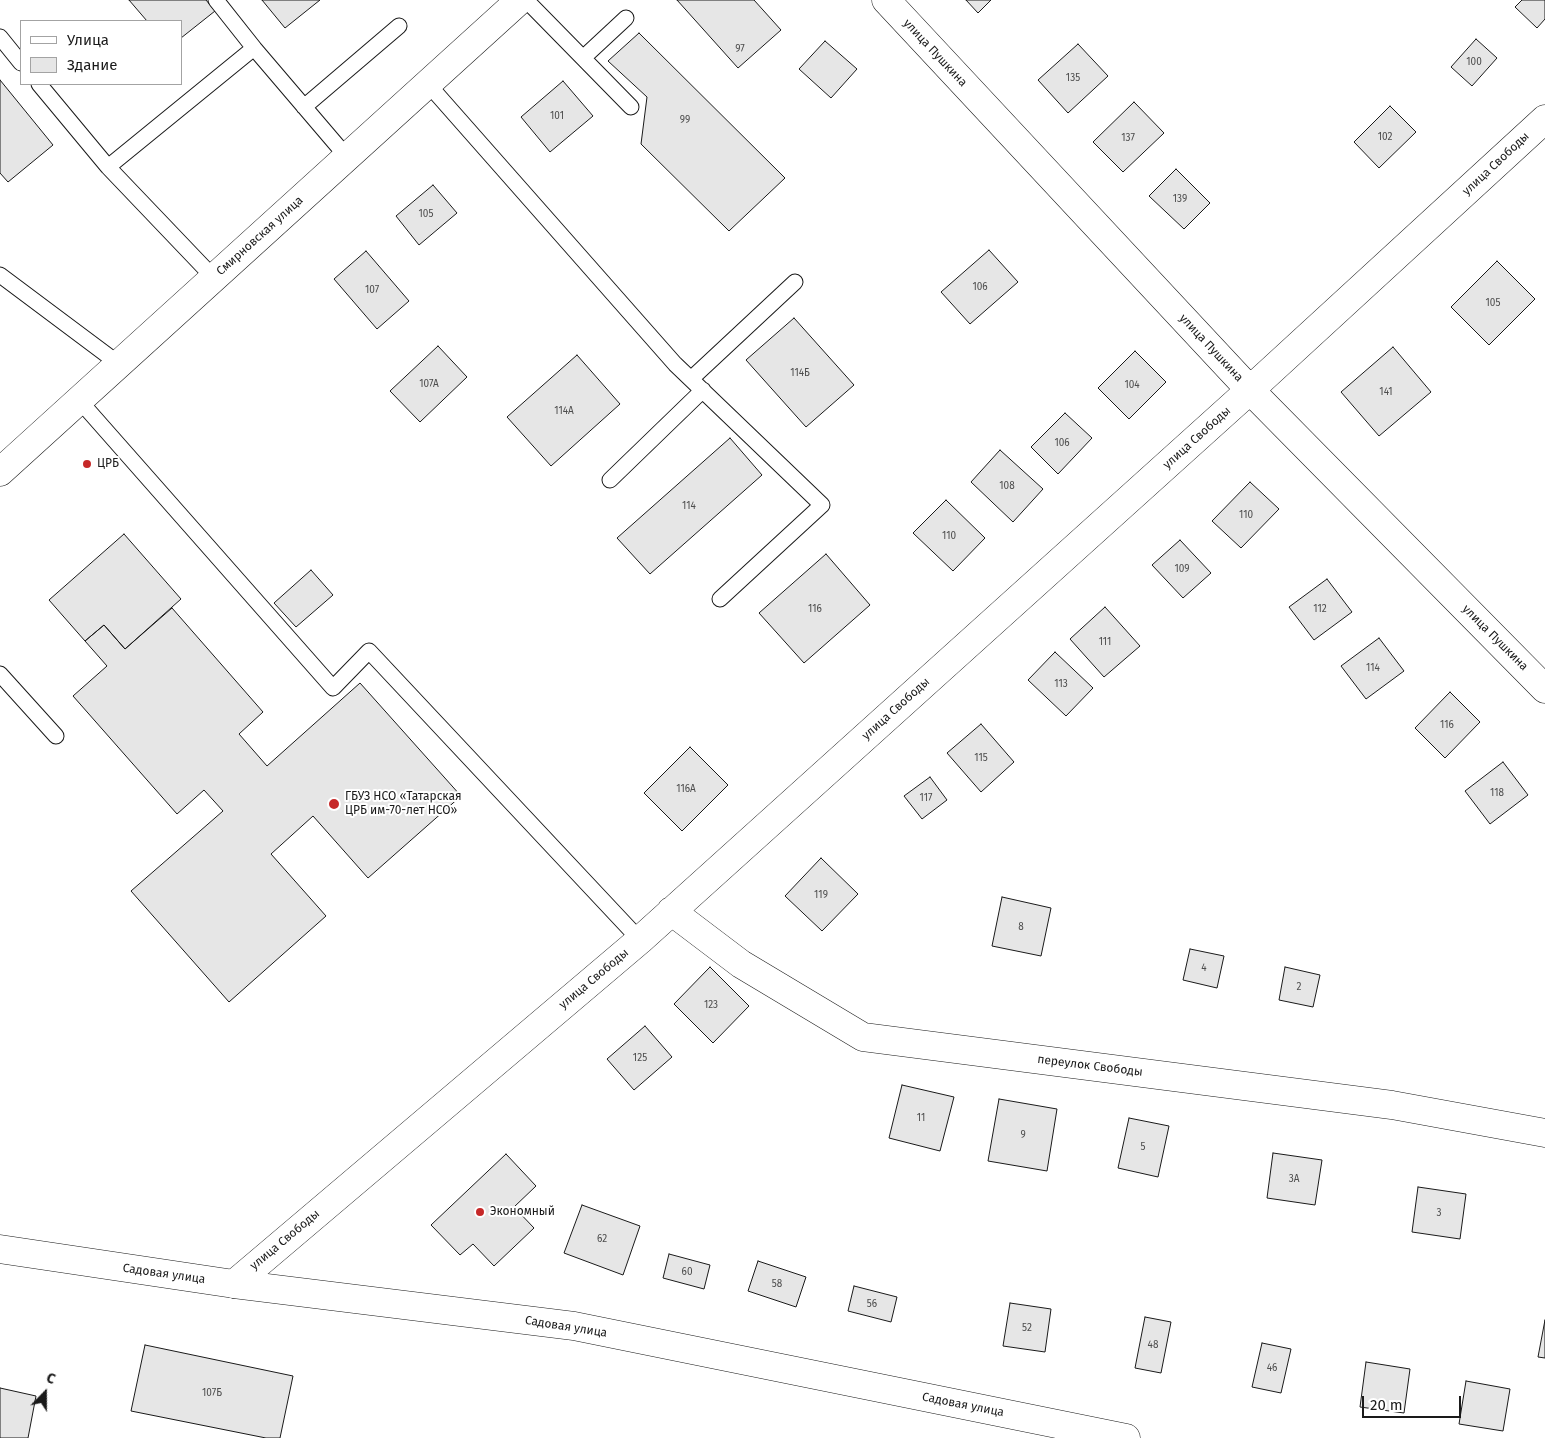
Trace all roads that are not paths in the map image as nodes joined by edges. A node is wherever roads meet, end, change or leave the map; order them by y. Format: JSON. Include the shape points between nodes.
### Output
{"nodes":[{"id":1,"x":216,"y":0,"type":"edge"},
{"id":2,"x":520,"y":0,"type":"edge"},
{"id":3,"x":526,"y":0,"type":"edge"},
{"id":4,"x":886,"y":0,"type":"edge"},
{"id":5,"x":626,"y":18,"type":"dead end"},
{"id":6,"x":399,"y":26,"type":"dead end"},
{"id":7,"x":0,"y":37,"type":"edge"},
{"id":8,"x":254,"y":48,"type":"junction"},
{"id":9,"x":583,"y":58,"type":"junction"},
{"id":10,"x":20,"y":62,"type":"edge"},
{"id":11,"x":428,"y":84,"type":"junction"},
{"id":12,"x":40,"y":85,"type":"edge"},
{"id":13,"x":304,"y":107,"type":"junction"},
{"id":14,"x":631,"y":107,"type":"dead end"},
{"id":15,"x":1545,"y":118,"type":"edge"},
{"id":16,"x":347,"y":157,"type":"junction"},
{"id":17,"x":108,"y":167,"type":"junction"},
{"id":18,"x":0,"y":275,"type":"edge"},
{"id":19,"x":214,"y":278,"type":"junction"},
{"id":20,"x":795,"y":282,"type":"dead end"},
{"id":21,"x":119,"y":364,"type":"junction"},
{"id":22,"x":691,"y":379,"type":"junction"},
{"id":23,"x":702,"y":390,"type":"junction"},
{"id":24,"x":1250,"y":390,"type":"junction"},
{"id":25,"x":80,"y":400,"type":"junction"},
{"id":26,"x":0,"y":472,"type":"edge"},
{"id":27,"x":610,"y":480,"type":"dead end"},
{"id":28,"x":720,"y":599,"type":"dead end"},
{"id":29,"x":0,"y":674,"type":"edge"},
{"id":30,"x":1545,"y":689,"type":"edge"},
{"id":31,"x":56,"y":736,"type":"dead end"},
{"id":32,"x":671,"y":911,"type":"junction"},
{"id":33,"x":640,"y":940,"type":"junction"},
{"id":34,"x":1545,"y":1133,"type":"edge"},
{"id":35,"x":0,"y":1249,"type":"edge"},
{"id":36,"x":234,"y":1284,"type":"junction"},
{"id":37,"x":1126,"y":1438,"type":"edge"}],
"edges":[{"from":1,"to":8,"type":"lane"},
{"from":2,"to":11,"type":"street","name":"Смирновская улица"},
{"from":3,"to":9,"type":"lane"},
{"from":4,"to":24,"type":"street","name":"улица Пушкина"},
{"from":5,"to":9,"type":"lane"},
{"from":6,"to":13,"type":"lane"},
{"from":7,"to":10,"type":"lane"},
{"from":8,"to":13,"type":"lane"},
{"from":8,"to":17,"type":"lane"},
{"from":9,"to":14,"type":"lane"},
{"from":11,"to":16,"type":"street","name":"Смирновская улица"},
{"from":11,"to":22,"type":"lane"},
{"from":12,"to":17,"type":"lane"},
{"from":13,"to":16,"type":"lane"},
{"from":15,"to":24,"type":"street","name":"улица Свободы"},
{"from":16,"to":19,"type":"street","name":"Смирновская улица"},
{"from":17,"to":19,"type":"lane"},
{"from":18,"to":21,"type":"lane"},
{"from":19,"to":21,"type":"street","name":"Смирновская улица"},
{"from":20,"to":22,"type":"lane"},
{"from":21,"to":25,"type":"street","name":"Смирновская улица"},
{"from":22,"to":23,"type":"lane"},
{"from":23,"to":27,"type":"lane"},
{"from":23,"to":28,"type":"lane","via":[[822,506]]},
{"from":24,"to":30,"type":"street","name":"улица Пушкина"},
{"from":24,"to":32,"type":"street","name":"улица Свободы"},
{"from":25,"to":26,"type":"street","name":"Смирновская улица"},
{"from":25,"to":33,"type":"lane","via":[[333,688],[369,651]]},
{"from":29,"to":31,"type":"lane"},
{"from":32,"to":33,"type":"street","name":"улица Свободы"},
{"from":32,"to":34,"type":"street","name":"переулок Свободы","via":[[741,964],[862,1037],[1392,1105]]},
{"from":33,"to":36,"type":"street","name":"улица Свободы"},
{"from":35,"to":36,"type":"street","name":"Садовая улица"},
{"from":36,"to":37,"type":"street","name":"Садовая улица","via":[[574,1326]]}]}
